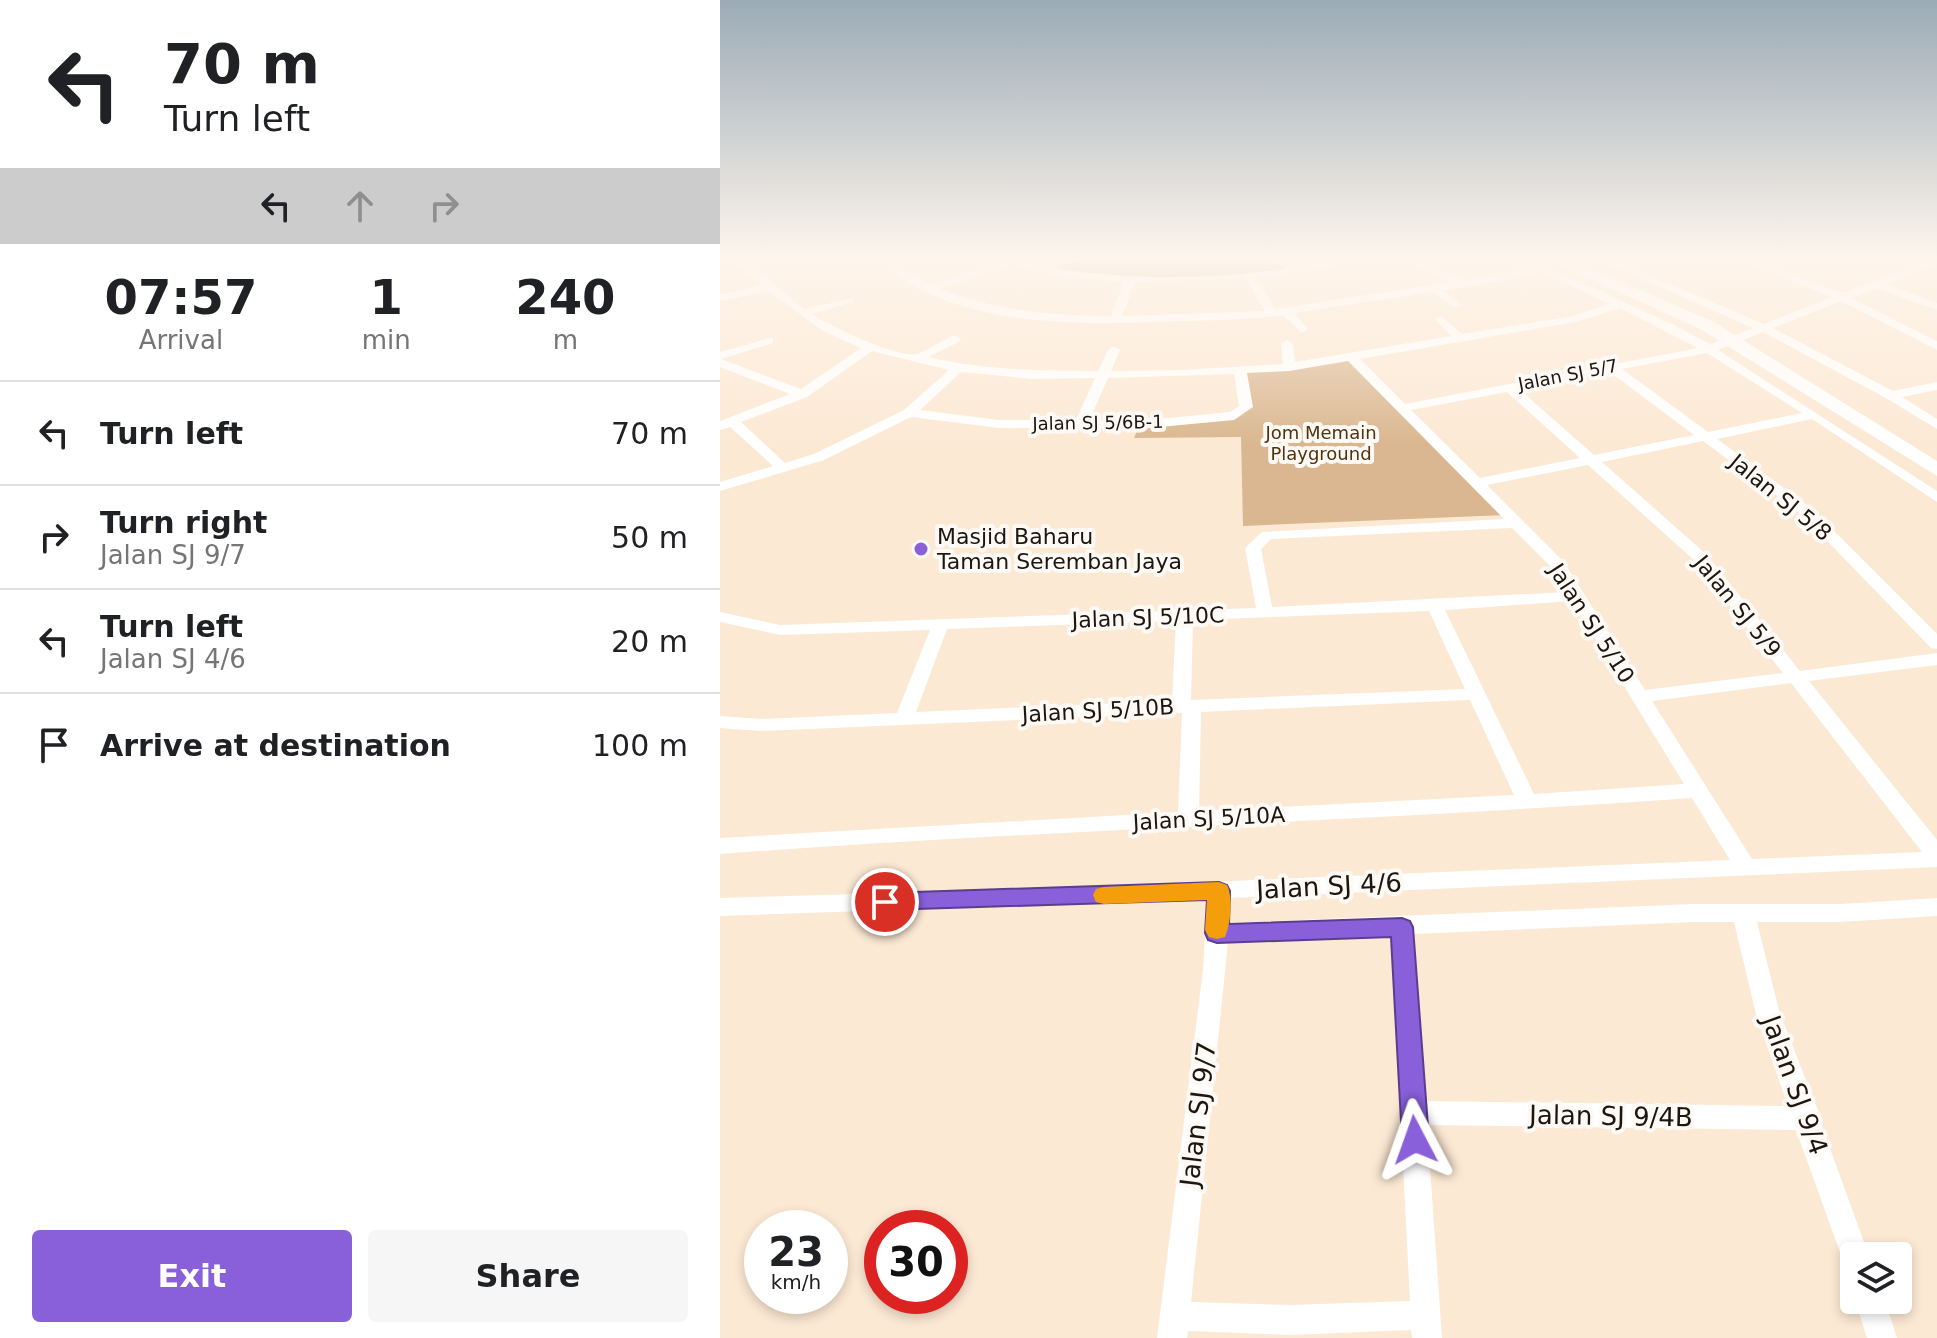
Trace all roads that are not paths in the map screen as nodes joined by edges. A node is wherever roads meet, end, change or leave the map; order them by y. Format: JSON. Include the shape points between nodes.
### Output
{"nodes":[{"id":1,"x":812,"y":319,"type":"edge"},
{"id":2,"x":1065,"y":319,"type":"edge"},
{"id":3,"x":1122,"y":319,"type":"edge"},
{"id":4,"x":1175,"y":319,"type":"edge"},
{"id":5,"x":1294,"y":319,"type":"edge"},
{"id":6,"x":1441,"y":319,"type":"dead end"},
{"id":7,"x":1572,"y":319,"type":"edge"},
{"id":8,"x":1651,"y":319,"type":"edge"},
{"id":9,"x":1691,"y":319,"type":"edge"},
{"id":10,"x":1715,"y":319,"type":"edge"},
{"id":11,"x":1744,"y":319,"type":"edge"},
{"id":12,"x":1781,"y":319,"type":"edge"},
{"id":13,"x":1885,"y":319,"type":"edge"},
{"id":14,"x":1121,"y":323,"type":"junction"},
{"id":15,"x":1762,"y":327,"type":"junction"},
{"id":16,"x":1302,"y":329,"type":"dead end"},
{"id":17,"x":1739,"y":338,"type":"junction"},
{"id":18,"x":955,"y":339,"type":"dead end"},
{"id":19,"x":1460,"y":339,"type":"junction"},
{"id":20,"x":769,"y":340,"type":"dead end"},
{"id":21,"x":1287,"y":344,"type":"dead end"},
{"id":22,"x":1937,"y":346,"type":"edge"},
{"id":23,"x":870,"y":347,"type":"junction"},
{"id":24,"x":1709,"y":349,"type":"junction"},
{"id":25,"x":1114,"y":350,"type":"dead end"},
{"id":26,"x":1351,"y":357,"type":"junction"},
{"id":27,"x":917,"y":358,"type":"junction"},
{"id":28,"x":722,"y":364,"type":"edge"},
{"id":29,"x":1289,"y":367,"type":"junction"},
{"id":30,"x":1611,"y":367,"type":"junction"},
{"id":31,"x":958,"y":368,"type":"junction"},
{"id":32,"x":1240,"y":370,"type":"junction"},
{"id":33,"x":1105,"y":374,"type":"junction"},
{"id":34,"x":1508,"y":386,"type":"junction"},
{"id":35,"x":1937,"y":386,"type":"edge"},
{"id":36,"x":802,"y":394,"type":"junction"},
{"id":37,"x":1891,"y":395,"type":"junction"},
{"id":38,"x":1402,"y":408,"type":"junction"},
{"id":39,"x":909,"y":413,"type":"junction"},
{"id":40,"x":1814,"y":415,"type":"junction"},
{"id":41,"x":726,"y":424,"type":"edge"},
{"id":42,"x":1081,"y":424,"type":"junction"},
{"id":43,"x":1937,"y":425,"type":"edge"},
{"id":44,"x":1706,"y":437,"type":"junction"},
{"id":45,"x":1937,"y":453,"type":"edge"},
{"id":46,"x":1593,"y":462,"type":"junction"},
{"id":47,"x":783,"y":468,"type":"junction"},
{"id":48,"x":1937,"y":470,"type":"edge"},
{"id":49,"x":1476,"y":483,"type":"junction"},
{"id":50,"x":720,"y":487,"type":"edge"},
{"id":51,"x":1937,"y":498,"type":"edge"},
{"id":52,"x":1516,"y":523,"type":"junction"},
{"id":53,"x":1577,"y":596,"type":"junction"},
{"id":54,"x":1435,"y":606,"type":"junction"},
{"id":55,"x":1265,"y":612,"type":"junction"},
{"id":56,"x":1185,"y":615,"type":"junction"},
{"id":57,"x":723,"y":621,"type":"edge"},
{"id":58,"x":940,"y":625,"type":"junction"},
{"id":59,"x":1937,"y":644,"type":"edge"},
{"id":60,"x":1937,"y":659,"type":"edge"},
{"id":61,"x":1796,"y":678,"type":"junction"},
{"id":62,"x":1476,"y":694,"type":"junction"},
{"id":63,"x":1640,"y":697,"type":"junction"},
{"id":64,"x":1186,"y":706,"type":"junction"},
{"id":65,"x":904,"y":719,"type":"junction"},
{"id":66,"x":720,"y":722,"type":"edge"},
{"id":67,"x":1698,"y":790,"type":"junction"},
{"id":68,"x":1528,"y":803,"type":"junction"},
{"id":69,"x":1188,"y":819,"type":"junction"},
{"id":70,"x":720,"y":846,"type":"edge"},
{"id":71,"x":1937,"y":857,"type":"edge"},
{"id":72,"x":1746,"y":867,"type":"junction"},
{"id":73,"x":1219,"y":891,"type":"junction"},
{"id":74,"x":720,"y":907,"type":"edge"},
{"id":75,"x":1937,"y":907,"type":"edge"},
{"id":76,"x":1743,"y":912,"type":"junction"},
{"id":77,"x":1402,"y":927,"type":"junction"},
{"id":78,"x":1217,"y":933,"type":"junction"},
{"id":79,"x":1413,"y":1113,"type":"junction"},
{"id":80,"x":1808,"y":1118,"type":"junction"},
{"id":81,"x":1850,"y":1242,"type":"edge"},
{"id":82,"x":1874,"y":1314,"type":"edge"},
{"id":83,"x":1174,"y":1327,"type":"edge"},
{"id":84,"x":1426,"y":1327,"type":"edge"},
{"id":85,"x":1882,"y":1338,"type":"edge"}],
"edges":[{"from":1,"to":23,"type":"street"},
{"from":2,"to":14,"type":"street"},
{"from":3,"to":14,"type":"street"},
{"from":4,"to":14,"type":"street"},
{"from":5,"to":16,"type":"street"},
{"from":6,"to":19,"type":"street"},
{"from":7,"to":19,"type":"street"},
{"from":8,"to":24,"type":"street"},
{"from":9,"to":17,"type":"street"},
{"from":10,"to":17,"type":"street"},
{"from":11,"to":15,"type":"street"},
{"from":12,"to":15,"type":"street","name":"Jalan SJ 5/7"},
{"from":13,"to":22,"type":"street"},
{"from":15,"to":17,"type":"street","name":"Jalan SJ 5/7"},
{"from":15,"to":37,"type":"street"},
{"from":17,"to":24,"type":"street","name":"Jalan SJ 5/7"},
{"from":17,"to":45,"type":"street"},
{"from":17,"to":48,"type":"street"},
{"from":18,"to":27,"type":"street"},
{"from":19,"to":26,"type":"street"},
{"from":20,"to":28,"type":"street"},
{"from":21,"to":29,"type":"street"},
{"from":23,"to":27,"type":"street"},
{"from":23,"to":36,"type":"street"},
{"from":24,"to":30,"type":"street","name":"Jalan SJ 5/7"},
{"from":24,"to":40,"type":"street"},
{"from":25,"to":33,"type":"street"},
{"from":26,"to":29,"type":"street"},
{"from":26,"to":38,"type":"street","name":"Jalan SJ 5/10"},
{"from":27,"to":31,"type":"street"},
{"from":28,"to":36,"type":"street"},
{"from":29,"to":32,"type":"street"},
{"from":30,"to":34,"type":"street","name":"Jalan SJ 5/7"},
{"from":30,"to":44,"type":"street","name":"Jalan SJ 5/8"},
{"from":31,"to":33,"type":"street"},
{"from":31,"to":39,"type":"street"},
{"from":32,"to":33,"type":"street"},
{"from":32,"to":42,"type":"street","name":"Jalan SJ 5/6B-1","via":[[1246,407],[1234,416]]},
{"from":33,"to":42,"type":"street"},
{"from":34,"to":38,"type":"street","name":"Jalan SJ 5/7"},
{"from":34,"to":46,"type":"street","name":"Jalan SJ 5/9"},
{"from":35,"to":37,"type":"street"},
{"from":36,"to":41,"type":"street"},
{"from":37,"to":43,"type":"street"},
{"from":38,"to":49,"type":"street","name":"Jalan SJ 5/10"},
{"from":39,"to":42,"type":"street","name":"Jalan SJ 5/6B-1","via":[[999,424]]},
{"from":39,"to":47,"type":"street","via":[[819,457]]},
{"from":40,"to":44,"type":"street"},
{"from":40,"to":51,"type":"street"},
{"from":41,"to":47,"type":"street"},
{"from":44,"to":46,"type":"street"},
{"from":44,"to":59,"type":"street","name":"Jalan SJ 5/8","via":[[1806,511]]},
{"from":46,"to":49,"type":"street"},
{"from":46,"to":61,"type":"street","name":"Jalan SJ 5/9","via":[[1700,557]]},
{"from":47,"to":50,"type":"street"},
{"from":49,"to":52,"type":"street","name":"Jalan SJ 5/10"},
{"from":52,"to":53,"type":"street","name":"Jalan SJ 5/10","via":[[1557,564]]},
{"from":52,"to":55,"type":"street","via":[[1267,535],[1253,548]]},
{"from":53,"to":54,"type":"street","name":"Jalan SJ 5/10C"},
{"from":53,"to":63,"type":"street","name":"Jalan SJ 5/10"},
{"from":54,"to":55,"type":"street","name":"Jalan SJ 5/10C"},
{"from":54,"to":62,"type":"street"},
{"from":55,"to":56,"type":"street","name":"Jalan SJ 5/10C"},
{"from":56,"to":58,"type":"street","name":"Jalan SJ 5/10C"},
{"from":56,"to":64,"type":"street"},
{"from":57,"to":58,"type":"street","name":"Jalan SJ 5/10C","via":[[780,630]]},
{"from":58,"to":65,"type":"street"},
{"from":60,"to":61,"type":"street"},
{"from":61,"to":63,"type":"street"},
{"from":61,"to":71,"type":"street","name":"Jalan SJ 5/9"},
{"from":62,"to":64,"type":"street","name":"Jalan SJ 5/10B"},
{"from":62,"to":68,"type":"street"},
{"from":63,"to":67,"type":"street","name":"Jalan SJ 5/10"},
{"from":64,"to":65,"type":"street","name":"Jalan SJ 5/10B"},
{"from":64,"to":69,"type":"street"},
{"from":65,"to":66,"type":"street","name":"Jalan SJ 5/10B"},
{"from":67,"to":68,"type":"street","name":"Jalan SJ 5/10A"},
{"from":67,"to":72,"type":"street","name":"Jalan SJ 5/10"},
{"from":68,"to":69,"type":"street","name":"Jalan SJ 5/10A"},
{"from":69,"to":70,"type":"street","name":"Jalan SJ 5/10A"},
{"from":71,"to":72,"type":"street","name":"Jalan SJ 4/6"},
{"from":72,"to":73,"type":"street","name":"Jalan SJ 4/6"},
{"from":73,"to":74,"type":"street","name":"Jalan SJ 4/6"},
{"from":73,"to":78,"type":"street","name":"Jalan SJ 9/7"},
{"from":75,"to":76,"type":"street"},
{"from":76,"to":77,"type":"street"},
{"from":76,"to":80,"type":"street","name":"Jalan SJ 9/4","via":[[1768,1014]]},
{"from":77,"to":78,"type":"street"},
{"from":77,"to":79,"type":"street"},
{"from":78,"to":83,"type":"street","name":"Jalan SJ 9/7"},
{"from":79,"to":80,"type":"street","name":"Jalan SJ 9/4B"},
{"from":79,"to":84,"type":"street"},
{"from":80,"to":81,"type":"street","name":"Jalan SJ 9/4"},
{"from":82,"to":85,"type":"street"},
{"from":83,"to":84,"type":"street","via":[[1290,1320]]}]}
